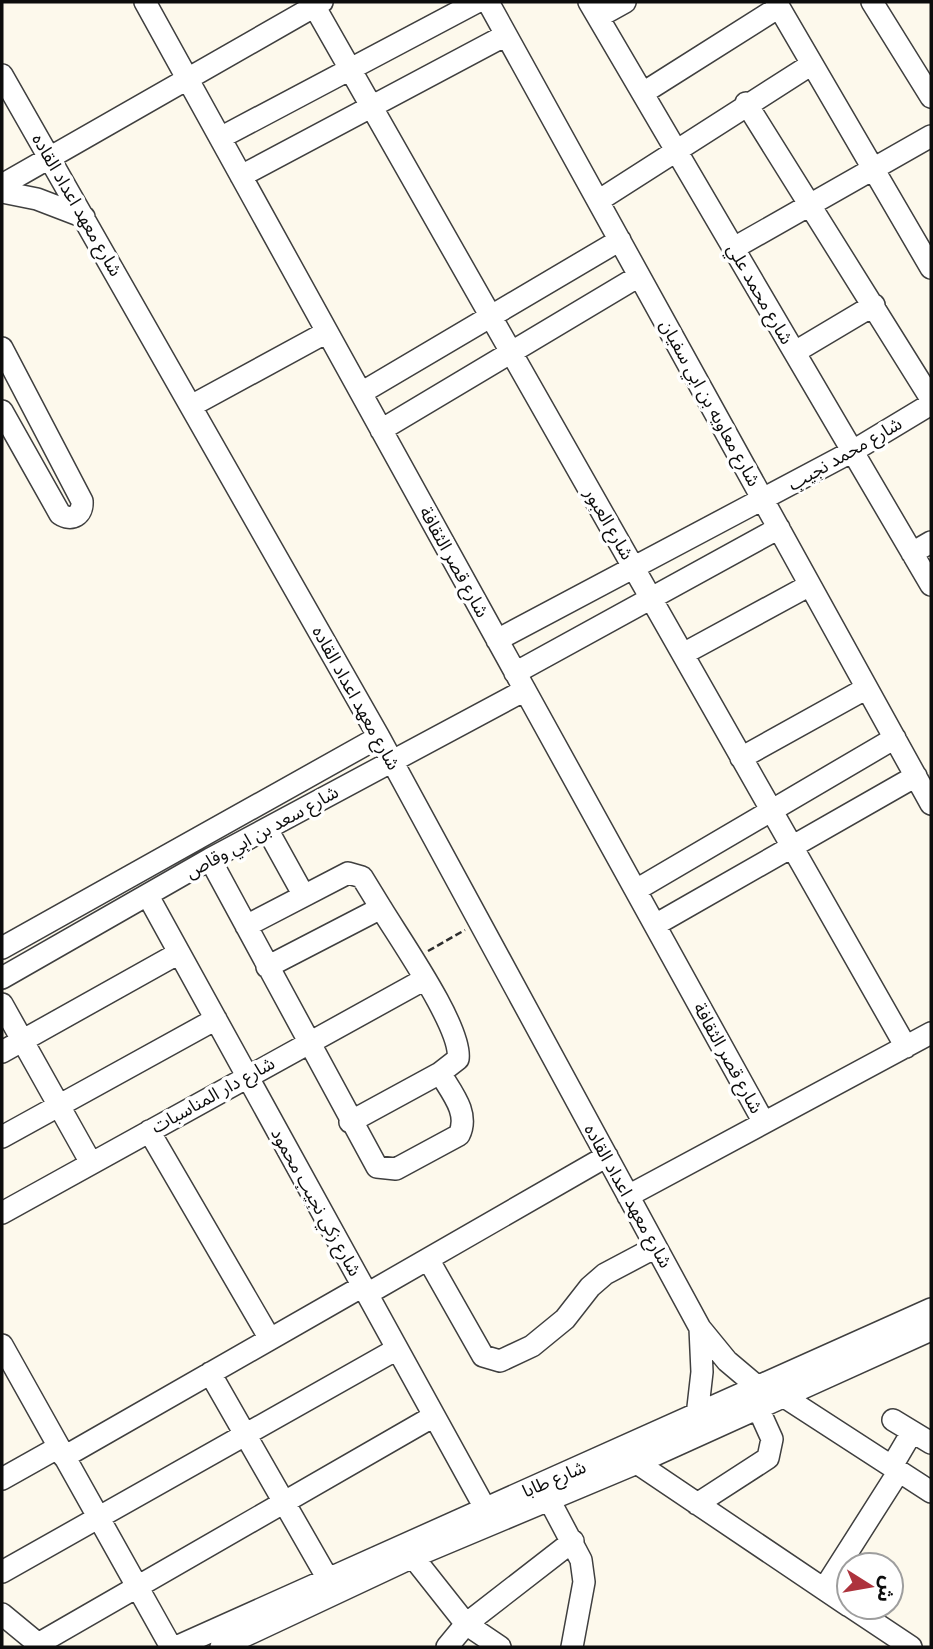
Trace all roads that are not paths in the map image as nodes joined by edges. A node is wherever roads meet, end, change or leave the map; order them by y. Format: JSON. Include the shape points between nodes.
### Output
{"nodes":[{"id":1,"x":145,"y":2,"type":"edge"},
{"id":2,"x":477,"y":2,"type":"edge"},
{"id":3,"x":488,"y":2,"type":"edge"},
{"id":4,"x":625,"y":2,"type":"edge"},
{"id":5,"x":873,"y":2,"type":"edge"},
{"id":6,"x":316,"y":3,"type":"edge"},
{"id":7,"x":777,"y":4,"type":"edge"},
{"id":8,"x":593,"y":9,"type":"edge"},
{"id":9,"x":506,"y":35,"type":"junction"},
{"id":10,"x":812,"y":64,"type":"junction"},
{"id":11,"x":350,"y":69,"type":"junction"},
{"id":12,"x":2,"y":75,"type":"edge"},
{"id":13,"x":188,"y":80,"type":"junction"},
{"id":14,"x":643,"y":93,"type":"junction"},
{"id":15,"x":931,"y":97,"type":"edge"},
{"id":16,"x":746,"y":103,"type":"junction"},
{"id":17,"x":371,"y":107,"type":"junction"},
{"id":18,"x":931,"y":136,"type":"edge"},
{"id":19,"x":220,"y":138,"type":"junction"},
{"id":20,"x":677,"y":151,"type":"junction"},
{"id":21,"x":51,"y":159,"type":"junction"},
{"id":22,"x":873,"y":169,"type":"junction"},
{"id":23,"x":241,"y":176,"type":"junction"},
{"id":24,"x":2,"y":185,"type":"edge"},
{"id":25,"x":2,"y":192,"type":"edge"},
{"id":26,"x":598,"y":201,"type":"junction"},
{"id":27,"x":812,"y":204,"type":"junction"},
{"id":28,"x":84,"y":216,"type":"junction"},
{"id":29,"x":620,"y":240,"type":"junction"},
{"id":30,"x":734,"y":248,"type":"junction"},
{"id":31,"x":931,"y":268,"type":"edge"},
{"id":32,"x":639,"y":276,"type":"junction"},
{"id":33,"x":874,"y":305,"type":"junction"},
{"id":34,"x":491,"y":317,"type":"junction"},
{"id":35,"x":327,"y":332,"type":"junction"},
{"id":36,"x":2,"y":348,"type":"edge"},
{"id":37,"x":511,"y":352,"type":"junction"},
{"id":38,"x":794,"y":352,"type":"junction"},
{"id":39,"x":361,"y":393,"type":"junction"},
{"id":40,"x":26,"y":394,"type":"junction"},
{"id":41,"x":931,"y":401,"type":"edge"},
{"id":42,"x":191,"y":406,"type":"junction"},
{"id":43,"x":2,"y":410,"type":"edge"},
{"id":44,"x":41,"y":423,"type":"junction"},
{"id":45,"x":381,"y":430,"type":"junction"},
{"id":46,"x":9,"y":442,"type":"edge"},
{"id":47,"x":853,"y":451,"type":"junction"},
{"id":48,"x":763,"y":500,"type":"junction"},
{"id":49,"x":779,"y":528,"type":"junction"},
{"id":50,"x":931,"y":542,"type":"edge"},
{"id":51,"x":912,"y":553,"type":"junction"},
{"id":52,"x":632,"y":566,"type":"junction"},
{"id":53,"x":810,"y":585,"type":"junction"},
{"id":54,"x":931,"y":585,"type":"edge"},
{"id":55,"x":651,"y":598,"type":"junction"},
{"id":56,"x":497,"y":640,"type":"junction"},
{"id":57,"x":682,"y":654,"type":"junction"},
{"id":58,"x":520,"y":681,"type":"junction"},
{"id":59,"x":867,"y":688,"type":"junction"},
{"id":60,"x":379,"y":737,"type":"junction"},
{"id":61,"x":895,"y":738,"type":"junction"},
{"id":62,"x":741,"y":758,"type":"junction"},
{"id":63,"x":391,"y":762,"type":"junction"},
{"id":64,"x":916,"y":776,"type":"junction"},
{"id":65,"x":931,"y":804,"type":"edge"},
{"id":66,"x":771,"y":810,"type":"junction"},
{"id":67,"x":267,"y":828,"type":"junction"},
{"id":68,"x":792,"y":848,"type":"junction"},
{"id":69,"x":209,"y":859,"type":"junction"},
{"id":70,"x":636,"y":890,"type":"junction"},
{"id":71,"x":303,"y":894,"type":"junction"},
{"id":72,"x":148,"y":896,"type":"junction"},
{"id":73,"x":381,"y":908,"type":"junction"},
{"id":74,"x":655,"y":925,"type":"junction"},
{"id":75,"x":246,"y":926,"type":"junction"},
{"id":76,"x":8,"y":939,"type":"edge"},
{"id":77,"x":179,"y":953,"type":"junction"},
{"id":78,"x":267,"y":967,"type":"junction"},
{"id":79,"x":2,"y":978,"type":"edge"},
{"id":80,"x":425,"y":979,"type":"junction"},
{"id":81,"x":2,"y":1004,"type":"edge"},
{"id":82,"x":216,"y":1019,"type":"junction"},
{"id":83,"x":931,"y":1033,"type":"edge"},
{"id":84,"x":22,"y":1040,"type":"junction"},
{"id":85,"x":308,"y":1043,"type":"junction"},
{"id":86,"x":905,"y":1047,"type":"junction"},
{"id":87,"x":2,"y":1052,"type":"edge"},
{"id":88,"x":440,"y":1073,"type":"junction"},
{"id":89,"x":247,"y":1076,"type":"junction"},
{"id":90,"x":59,"y":1106,"type":"junction"},
{"id":91,"x":763,"y":1121,"type":"junction"},
{"id":92,"x":350,"y":1122,"type":"junction"},
{"id":93,"x":149,"y":1131,"type":"junction"},
{"id":94,"x":2,"y":1137,"type":"edge"},
{"id":95,"x":607,"y":1156,"type":"junction"},
{"id":96,"x":91,"y":1163,"type":"junction"},
{"id":97,"x":628,"y":1196,"type":"junction"},
{"id":98,"x":2,"y":1213,"type":"edge"},
{"id":99,"x":656,"y":1247,"type":"junction"},
{"id":100,"x":428,"y":1259,"type":"junction"},
{"id":101,"x":365,"y":1290,"type":"junction"},
{"id":102,"x":931,"y":1309,"type":"edge"},
{"id":103,"x":700,"y":1328,"type":"junction"},
{"id":104,"x":931,"y":1330,"type":"edge"},
{"id":105,"x":270,"y":1339,"type":"junction"},
{"id":106,"x":2,"y":1345,"type":"edge"},
{"id":107,"x":397,"y":1349,"type":"junction"},
{"id":108,"x":210,"y":1373,"type":"junction"},
{"id":109,"x":783,"y":1396,"type":"junction"},
{"id":110,"x":759,"y":1398,"type":"junction"},
{"id":111,"x":434,"y":1416,"type":"junction"},
{"id":112,"x":697,"y":1416,"type":"junction"},
{"id":113,"x":893,"y":1420,"type":"dead end"},
{"id":114,"x":912,"y":1432,"type":"junction"},
{"id":115,"x":246,"y":1436,"type":"junction"},
{"id":116,"x":931,"y":1443,"type":"edge"},
{"id":117,"x":62,"y":1452,"type":"junction"},
{"id":118,"x":637,"y":1463,"type":"junction"},
{"id":119,"x":895,"y":1468,"type":"junction"},
{"id":120,"x":2,"y":1479,"type":"edge"},
{"id":121,"x":931,"y":1492,"type":"edge"},
{"id":122,"x":546,"y":1493,"type":"junction"},
{"id":123,"x":284,"y":1503,"type":"junction"},
{"id":124,"x":697,"y":1504,"type":"junction"},
{"id":125,"x":485,"y":1508,"type":"junction"},
{"id":126,"x":100,"y":1519,"type":"junction"},
{"id":127,"x":573,"y":1541,"type":"junction"},
{"id":128,"x":412,"y":1557,"type":"junction"},
{"id":129,"x":2,"y":1572,"type":"edge"},
{"id":130,"x":328,"y":1579,"type":"junction"},
{"id":131,"x":137,"y":1587,"type":"junction"},
{"id":132,"x":824,"y":1589,"type":"junction"},
{"id":133,"x":835,"y":1596,"type":"edge"},
{"id":134,"x":2,"y":1615,"type":"edge"},
{"id":135,"x":872,"y":1621,"type":"edge"},
{"id":136,"x":466,"y":1624,"type":"junction"},
{"id":137,"x":40,"y":1646,"type":"edge"},
{"id":138,"x":174,"y":1647,"type":"edge"},
{"id":139,"x":221,"y":1647,"type":"edge"},
{"id":140,"x":447,"y":1647,"type":"edge"},
{"id":141,"x":500,"y":1647,"type":"edge"},
{"id":142,"x":572,"y":1647,"type":"edge"},
{"id":143,"x":911,"y":1647,"type":"edge"}],
"edges":[{"from":1,"to":13,"type":"street","name":"شارع قصر الثقافة"},
{"from":2,"to":11,"type":"street"},
{"from":3,"to":9,"type":"street","name":"شارع معاويه بن ابي سفيان"},
{"from":4,"to":8,"type":"street"},
{"from":5,"to":15,"type":"street"},
{"from":6,"to":11,"type":"street","name":"شارع العبور"},
{"from":6,"to":13,"type":"street"},
{"from":7,"to":10,"type":"street"},
{"from":7,"to":14,"type":"street"},
{"from":8,"to":14,"type":"street","name":"شارع محمد علي"},
{"from":9,"to":17,"type":"street"},
{"from":9,"to":26,"type":"street","name":"شارع معاويه بن ابي سفيان"},
{"from":10,"to":16,"type":"street"},
{"from":10,"to":22,"type":"street"},
{"from":11,"to":17,"type":"street","name":"شارع العبور"},
{"from":11,"to":19,"type":"street"},
{"from":12,"to":21,"type":"street","name":"شارع معهد اعداد القاده"},
{"from":13,"to":19,"type":"street","name":"شارع قصر الثقافة"},
{"from":13,"to":21,"type":"street"},
{"from":14,"to":20,"type":"street","name":"شارع محمد علي"},
{"from":16,"to":20,"type":"street"},
{"from":16,"to":27,"type":"street"},
{"from":17,"to":23,"type":"street"},
{"from":17,"to":34,"type":"street","name":"شارع العبور"},
{"from":18,"to":22,"type":"street"},
{"from":19,"to":23,"type":"street","name":"شارع قصر الثقافة"},
{"from":20,"to":26,"type":"street"},
{"from":20,"to":30,"type":"street","name":"شارع محمد علي"},
{"from":21,"to":24,"type":"street"},
{"from":21,"to":28,"type":"street","name":"شارع معهد اعداد القاده"},
{"from":22,"to":27,"type":"street"},
{"from":22,"to":31,"type":"street"},
{"from":23,"to":35,"type":"street","name":"شارع قصر الثقافة"},
{"from":25,"to":28,"type":"street"},
{"from":26,"to":29,"type":"street","name":"شارع معاويه بن ابي سفيان"},
{"from":27,"to":30,"type":"street"},
{"from":27,"to":33,"type":"street"},
{"from":28,"to":42,"type":"street","name":"شارع معهد اعداد القاده"},
{"from":29,"to":32,"type":"street","name":"شارع معاويه بن ابي سفيان"},
{"from":29,"to":34,"type":"street"},
{"from":30,"to":38,"type":"street","name":"شارع محمد علي"},
{"from":32,"to":37,"type":"street"},
{"from":32,"to":48,"type":"street","name":"شارع معاويه بن ابي سفيان"},
{"from":33,"to":38,"type":"street"},
{"from":33,"to":41,"type":"street"},
{"from":34,"to":37,"type":"street","name":"شارع العبور"},
{"from":34,"to":39,"type":"street"},
{"from":35,"to":39,"type":"street","name":"شارع قصر الثقافة"},
{"from":35,"to":42,"type":"street"},
{"from":36,"to":40,"type":"street"},
{"from":37,"to":45,"type":"street"},
{"from":37,"to":52,"type":"street","name":"شارع العبور"},
{"from":38,"to":47,"type":"street","name":"شارع محمد علي"},
{"from":39,"to":45,"type":"street","name":"شارع قصر الثقافة"},
{"from":40,"to":43,"type":"street"},
{"from":40,"to":44,"type":"street"},
{"from":41,"to":47,"type":"street","name":"شارع محمد نجيب"},
{"from":42,"to":60,"type":"street","name":"شارع معهد اعداد القاده"},
{"from":43,"to":46,"type":"street"},
{"from":44,"to":46,"type":"street"},
{"from":44,"to":46,"type":"street","via":[[82,501],[76,517],[60,514]]},
{"from":45,"to":56,"type":"street","name":"شارع قصر الثقافة"},
{"from":47,"to":48,"type":"street","name":"شارع محمد نجيب"},
{"from":47,"to":51,"type":"street","name":"شارع محمد علي"},
{"from":48,"to":49,"type":"street","name":"شارع معاويه بن ابي سفيان"},
{"from":48,"to":52,"type":"street","name":"شارع محمد نجيب"},
{"from":49,"to":53,"type":"street","name":"شارع معاويه بن ابي سفيان"},
{"from":49,"to":55,"type":"street"},
{"from":50,"to":51,"type":"street"},
{"from":51,"to":54,"type":"street","name":"شارع محمد علي"},
{"from":52,"to":55,"type":"street","name":"شارع العبور"},
{"from":52,"to":56,"type":"street","name":"شارع محمد نجيب"},
{"from":53,"to":57,"type":"street"},
{"from":53,"to":59,"type":"street","name":"شارع معاويه بن ابي سفيان"},
{"from":55,"to":57,"type":"street","name":"شارع العبور"},
{"from":55,"to":58,"type":"street"},
{"from":56,"to":58,"type":"street","name":"شارع قصر الثقافة"},
{"from":57,"to":62,"type":"street","name":"شارع العبور"},
{"from":58,"to":63,"type":"street","name":"شارع سعد بن ابي وقاص"},
{"from":58,"to":70,"type":"street","name":"شارع قصر الثقافة"},
{"from":59,"to":61,"type":"street","name":"شارع معاويه بن ابي سفيان"},
{"from":59,"to":62,"type":"street"},
{"from":60,"to":63,"type":"street","name":"شارع معهد اعداد القاده"},
{"from":60,"to":76,"type":"street","name":"شارع سعد بن ابي وقاص"},
{"from":61,"to":64,"type":"street","name":"شارع معاويه بن ابي سفيان"},
{"from":61,"to":66,"type":"street"},
{"from":62,"to":66,"type":"street","name":"شارع العبور"},
{"from":63,"to":67,"type":"street","name":"شارع سعد بن ابي وقاص"},
{"from":63,"to":95,"type":"street","name":"شارع معهد اعداد القاده"},
{"from":64,"to":65,"type":"street","name":"شارع معاويه بن ابي سفيان"},
{"from":64,"to":68,"type":"street"},
{"from":66,"to":68,"type":"street","name":"شارع العبور"},
{"from":66,"to":70,"type":"street"},
{"from":67,"to":69,"type":"street","name":"شارع سعد بن ابي وقاص"},
{"from":67,"to":71,"type":"street"},
{"from":68,"to":74,"type":"street"},
{"from":68,"to":86,"type":"street","name":"شارع العبور"},
{"from":69,"to":72,"type":"street","name":"شارع سعد بن ابي وقاص"},
{"from":69,"to":75,"type":"street"},
{"from":70,"to":74,"type":"street","name":"شارع قصر الثقافة"},
{"from":71,"to":73,"type":"street","via":[[340,875],[356,874]]},
{"from":71,"to":75,"type":"street"},
{"from":72,"to":77,"type":"street","name":"شارع زكي نجيب محمود"},
{"from":72,"to":79,"type":"street","name":"شارع سعد بن ابي وقاص"},
{"from":73,"to":78,"type":"street"},
{"from":73,"to":80,"type":"street"},
{"from":74,"to":91,"type":"street","name":"شارع قصر الثقافة"},
{"from":75,"to":78,"type":"street"},
{"from":77,"to":82,"type":"street","name":"شارع زكي نجيب محمود"},
{"from":77,"to":84,"type":"street"},
{"from":78,"to":85,"type":"street"},
{"from":80,"to":85,"type":"street","name":"شارع دار المناسبات"},
{"from":80,"to":88,"type":"street","via":[[459,1049],[454,1065]]},
{"from":81,"to":84,"type":"street"},
{"from":82,"to":89,"type":"street","name":"شارع زكي نجيب محمود"},
{"from":82,"to":90,"type":"street"},
{"from":83,"to":86,"type":"street"},
{"from":84,"to":87,"type":"street"},
{"from":84,"to":90,"type":"street"},
{"from":85,"to":89,"type":"street","name":"شارع دار المناسبات"},
{"from":85,"to":92,"type":"street"},
{"from":86,"to":91,"type":"street"},
{"from":88,"to":92,"type":"street"},
{"from":88,"to":92,"type":"street","via":[[462,1110],[459,1135],[396,1169],[383,1170],[372,1162]]},
{"from":89,"to":93,"type":"street","name":"شارع دار المناسبات"},
{"from":89,"to":101,"type":"street","name":"شارع زكي نجيب محمود"},
{"from":90,"to":94,"type":"street"},
{"from":90,"to":96,"type":"street"},
{"from":91,"to":97,"type":"street"},
{"from":93,"to":96,"type":"street","name":"شارع دار المناسبات"},
{"from":93,"to":105,"type":"street"},
{"from":95,"to":97,"type":"street","name":"شارع معهد اعداد القاده"},
{"from":95,"to":100,"type":"street"},
{"from":96,"to":98,"type":"street","name":"شارع دار المناسبات"},
{"from":97,"to":99,"type":"street","name":"شارع معهد اعداد القاده"},
{"from":99,"to":100,"type":"street","via":[[605,1274],[565,1319],[532,1346],[500,1361],[483,1356]]},
{"from":99,"to":103,"type":"street","name":"شارع معهد اعداد القاده"},
{"from":100,"to":101,"type":"street"},
{"from":101,"to":105,"type":"street"},
{"from":101,"to":107,"type":"street","name":"شارع زكي نجيب محمود"},
{"from":102,"to":110,"type":"street","name":"شارع طابا"},
{"from":103,"to":110,"type":"street","name":"شارع معهد اعداد القاده"},
{"from":103,"to":112,"type":"street","name":"شارع معهد اعداد القاده"},
{"from":104,"to":109,"type":"street","name":"شارع طابا"},
{"from":105,"to":108,"type":"street"},
{"from":106,"to":117,"type":"street"},
{"from":107,"to":111,"type":"street","name":"شارع زكي نجيب محمود"},
{"from":107,"to":115,"type":"street"},
{"from":108,"to":115,"type":"street"},
{"from":108,"to":117,"type":"street"},
{"from":109,"to":110,"type":"street","name":"شارع طابا"},
{"from":109,"to":119,"type":"street"},
{"from":110,"to":112,"type":"street","name":"شارع طابا"},
{"from":110,"to":118,"type":"street","name":"شارع طابا"},
{"from":110,"to":124,"type":"street","via":[[772,1439],[768,1458]]},
{"from":111,"to":123,"type":"street"},
{"from":111,"to":125,"type":"street","name":"شارع زكي نجيب محمود"},
{"from":112,"to":122,"type":"street","name":"شارع طابا"},
{"from":113,"to":114,"type":"street"},
{"from":114,"to":116,"type":"street"},
{"from":114,"to":119,"type":"street"},
{"from":115,"to":123,"type":"street"},
{"from":115,"to":126,"type":"street"},
{"from":117,"to":120,"type":"street"},
{"from":117,"to":126,"type":"street"},
{"from":118,"to":122,"type":"street","name":"شارع طابا"},
{"from":118,"to":124,"type":"street"},
{"from":119,"to":121,"type":"street"},
{"from":119,"to":132,"type":"street"},
{"from":122,"to":125,"type":"street","name":"شارع طابا"},
{"from":122,"to":127,"type":"street"},
{"from":122,"to":128,"type":"street","name":"شارع طابا"},
{"from":123,"to":130,"type":"street"},
{"from":123,"to":131,"type":"street"},
{"from":124,"to":132,"type":"street"},
{"from":125,"to":130,"type":"street","name":"شارع طابا"},
{"from":126,"to":129,"type":"street"},
{"from":126,"to":131,"type":"street"},
{"from":127,"to":136,"type":"street"},
{"from":127,"to":142,"type":"street","via":[[584,1582]]},
{"from":128,"to":136,"type":"street"},
{"from":128,"to":139,"type":"street","name":"شارع طابا"},
{"from":130,"to":138,"type":"street","name":"شارع طابا"},
{"from":131,"to":137,"type":"street"},
{"from":131,"to":138,"type":"street"},
{"from":132,"to":133,"type":"street"},
{"from":134,"to":137,"type":"street"},
{"from":135,"to":143,"type":"street"},
{"from":136,"to":140,"type":"street"},
{"from":136,"to":141,"type":"street"}]}
